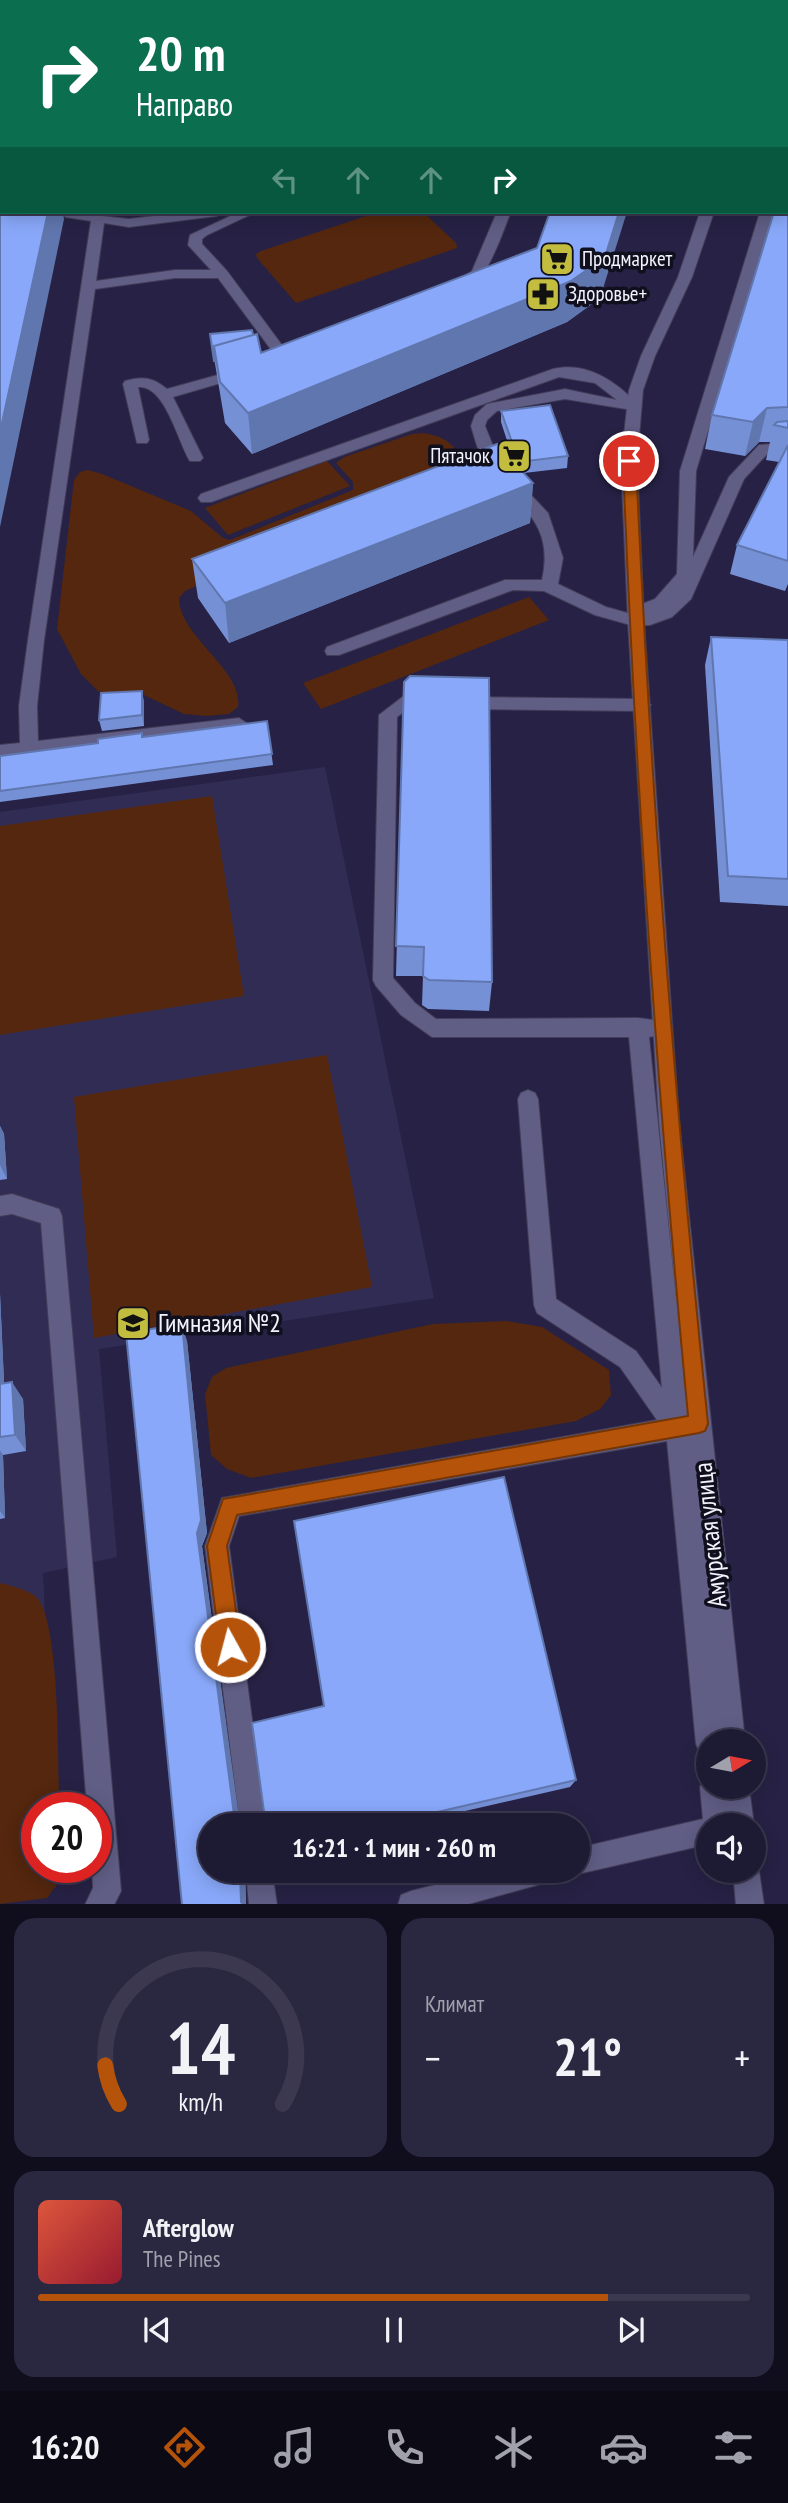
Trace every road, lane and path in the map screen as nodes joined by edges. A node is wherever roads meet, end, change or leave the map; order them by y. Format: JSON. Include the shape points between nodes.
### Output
{"nodes":[{"id":1,"x":561,"y":0,"type":"edge"},
{"id":2,"x":566,"y":0,"type":"edge"},
{"id":3,"x":70,"y":214,"type":"dead end"},
{"id":4,"x":202,"y":214,"type":"edge"},
{"id":5,"x":245,"y":214,"type":"edge"},
{"id":6,"x":503,"y":214,"type":"edge"},
{"id":7,"x":706,"y":214,"type":"edge"},
{"id":8,"x":766,"y":214,"type":"edge"},
{"id":9,"x":98,"y":220,"type":"junction"},
{"id":10,"x":222,"y":274,"type":"junction"},
{"id":11,"x":89,"y":286,"type":"junction"},
{"id":12,"x":446,"y":294,"type":"edge"},
{"id":13,"x":167,"y":394,"type":"junction"},
{"id":14,"x":633,"y":408,"type":"junction"},
{"id":15,"x":142,"y":440,"type":"dead end"},
{"id":16,"x":788,"y":448,"type":"edge"},
{"id":17,"x":195,"y":458,"type":"dead end"},
{"id":18,"x":206,"y":498,"type":"dead end"},
{"id":19,"x":549,"y":587,"type":"junction"},
{"id":20,"x":636,"y":617,"type":"junction"},
{"id":21,"x":333,"y":650,"type":"dead end"},
{"id":22,"x":642,"y":705,"type":"junction"},
{"id":23,"x":239,"y":724,"type":"edge"},
{"id":24,"x":29,"y":748,"type":"junction"},
{"id":25,"x":0,"y":752,"type":"edge"},
{"id":26,"x":638,"y":1027,"type":"junction"},
{"id":27,"x":662,"y":1028,"type":"junction"},
{"id":28,"x":528,"y":1100,"type":"dead end"},
{"id":29,"x":0,"y":1206,"type":"edge"},
{"id":30,"x":687,"y":1425,"type":"junction"},
{"id":31,"x":708,"y":1729,"type":"edge"},
{"id":32,"x":730,"y":1729,"type":"edge"},
{"id":33,"x":251,"y":1813,"type":"edge"},
{"id":34,"x":696,"y":1834,"type":"edge"},
{"id":35,"x":590,"y":1858,"type":"edge"},
{"id":36,"x":260,"y":1883,"type":"edge"},
{"id":37,"x":495,"y":1883,"type":"edge"},
{"id":38,"x":747,"y":1883,"type":"edge"},
{"id":39,"x":100,"y":1904,"type":"edge"},
{"id":40,"x":263,"y":1904,"type":"edge"},
{"id":41,"x":415,"y":1904,"type":"edge"},
{"id":42,"x":750,"y":1904,"type":"edge"}],
"edges":[{"from":1,"to":2,"type":"street"},
{"from":3,"to":9,"type":"street"},
{"from":4,"to":9,"type":"street","via":[[129,223]]},
{"from":5,"to":10,"type":"street","via":[[195,238],[195,246]]},
{"from":6,"to":12,"type":"street","via":[[478,273]]},
{"from":7,"to":14,"type":"street","name":"Амурская улица","via":[[685,277],[648,356]]},
{"from":8,"to":20,"type":"street","via":[[688,471],[685,575],[661,603]]},
{"from":9,"to":11,"type":"lane"},
{"from":10,"to":11,"type":"street","via":[[175,274]]},
{"from":10,"to":13,"type":"street","via":[[279,362]]},
{"from":11,"to":24,"type":"lane","via":[[36,640],[28,706]]},
{"from":13,"to":15,"type":"street","via":[[147,381],[130,384]]},
{"from":13,"to":17,"type":"street"},
{"from":14,"to":18,"type":"street","via":[[612,384],[588,373],[558,372]]},
{"from":14,"to":19,"type":"street","via":[[565,394],[492,407],[480,418],[478,426],[492,463],[540,513],[555,558]]},
{"from":14,"to":20,"type":"street","name":"Амурская улица","via":[[629,461]]},
{"from":16,"to":20,"type":"street","via":[[764,448],[737,478],[683,600],[668,615]]},
{"from":19,"to":20,"type":"street","via":[[593,608]]},
{"from":19,"to":21,"type":"street","via":[[531,583],[499,587]]},
{"from":20,"to":22,"type":"street","name":"Амурская улица"},
{"from":22,"to":26,"type":"street","via":[[405,701],[388,715],[383,981],[432,1028]]},
{"from":22,"to":27,"type":"street","name":"Амурская улица"},
{"from":23,"to":24,"type":"street"},
{"from":24,"to":25,"type":"street"},
{"from":26,"to":27,"type":"street"},
{"from":26,"to":30,"type":"street"},
{"from":27,"to":30,"type":"street","name":"Амурская улица"},
{"from":28,"to":30,"type":"street","via":[[544,1305],[628,1359]]},
{"from":29,"to":39,"type":"street","via":[[12,1204],[51,1216],[107,1891]]},
{"from":30,"to":31,"type":"street"},
{"from":30,"to":32,"type":"street","name":"Амурская улица"},
{"from":30,"to":33,"type":"street","via":[[230,1506],[217,1546]]},
{"from":34,"to":35,"type":"street"},
{"from":36,"to":40,"type":"street"},
{"from":37,"to":41,"type":"street"},
{"from":38,"to":42,"type":"street"}]}
